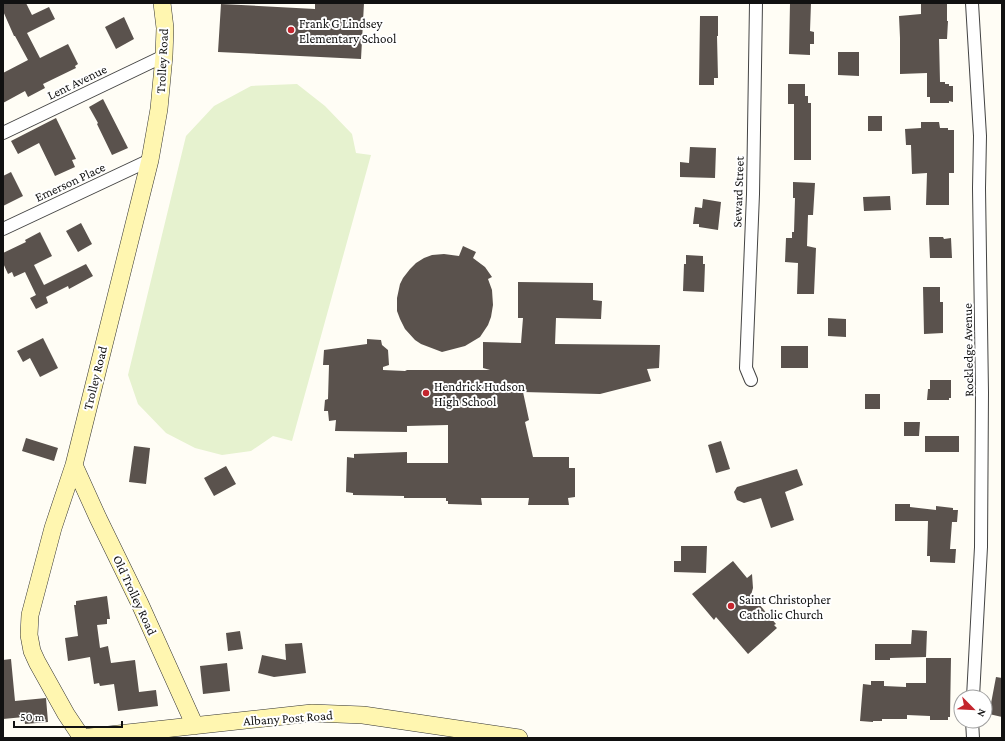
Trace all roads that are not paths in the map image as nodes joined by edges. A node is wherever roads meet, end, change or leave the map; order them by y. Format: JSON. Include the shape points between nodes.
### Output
{"nodes":[{"id":1,"x":162,"y":3,"type":"edge"},
{"id":2,"x":756,"y":3,"type":"edge"},
{"id":3,"x":972,"y":3,"type":"edge"},
{"id":4,"x":164,"y":56,"type":"junction"},
{"id":5,"x":3,"y":133,"type":"edge"},
{"id":6,"x":150,"y":160,"type":"junction"},
{"id":7,"x":3,"y":229,"type":"edge"},
{"id":8,"x":751,"y":380,"type":"dead end"},
{"id":9,"x":74,"y":465,"type":"junction"},
{"id":10,"x":973,"y":689,"type":"edge"},
{"id":11,"x":195,"y":726,"type":"junction"},
{"id":12,"x":81,"y":738,"type":"edge"},
{"id":13,"x":520,"y":738,"type":"edge"}],
"edges":[{"from":1,"to":4,"type":"street","name":"Trolley Road","via":[[165,28]]},
{"from":2,"to":8,"type":"street","name":"Seward Street","via":[[753,194],[746,368]]},
{"from":3,"to":10,"type":"street","name":"Rockledge Avenue","via":[[980,136],[982,392],[981,547]]},
{"from":4,"to":5,"type":"street","name":"Lent Avenue"},
{"from":4,"to":6,"type":"street","name":"Trolley Road","via":[[159,109]]},
{"from":6,"to":7,"type":"street","name":"Emerson Place"},
{"from":6,"to":9,"type":"street","name":"Trolley Road"},
{"from":9,"to":11,"type":"street","name":"Old Trolley Road"},
{"from":9,"to":12,"type":"street","name":"Trolley Road","via":[[53,528],[30,615],[29,635],[36,662]]},
{"from":11,"to":12,"type":"street","name":"Albany Post Road"},
{"from":11,"to":13,"type":"street","name":"Albany Post Road","via":[[312,713],[363,715]]}]}
